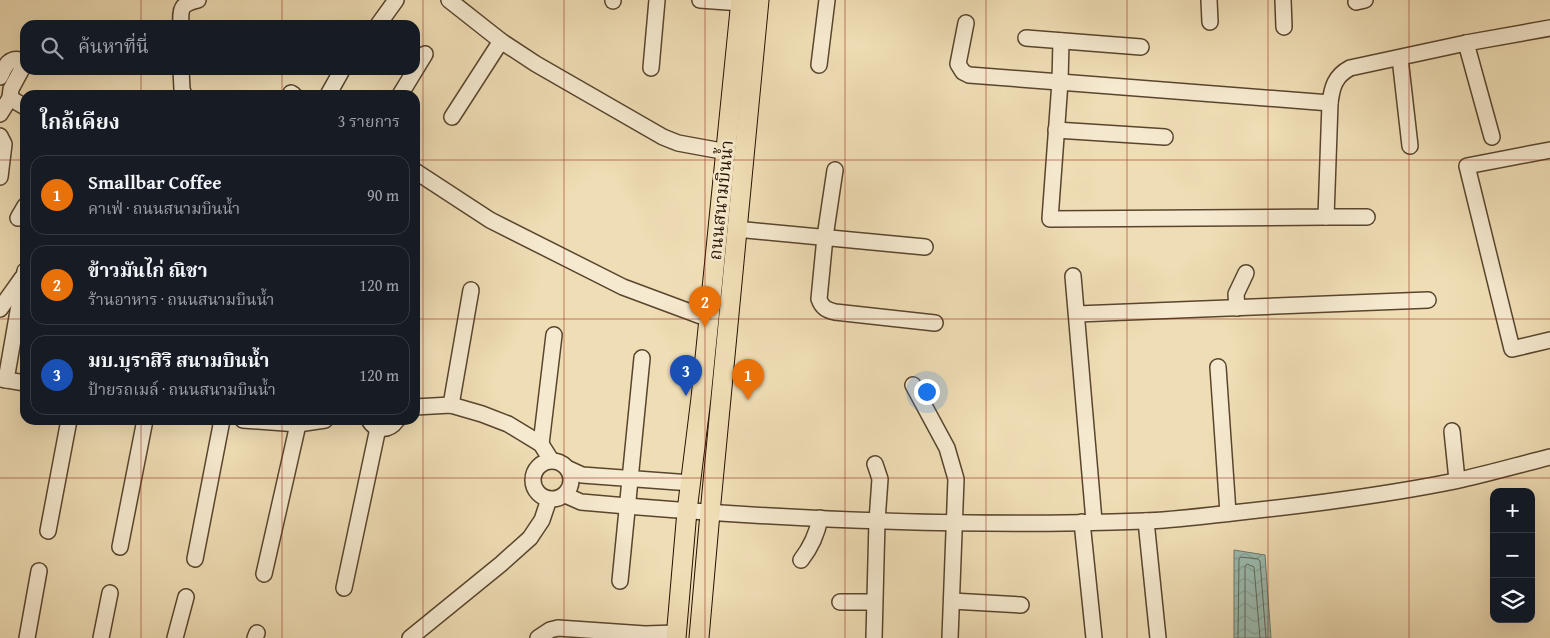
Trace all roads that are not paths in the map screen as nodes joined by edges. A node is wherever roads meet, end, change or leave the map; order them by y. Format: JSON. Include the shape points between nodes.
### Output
{"nodes":[{"id":1,"x":198,"y":0,"type":"edge"},
{"id":2,"x":396,"y":0,"type":"edge"},
{"id":3,"x":449,"y":0,"type":"edge"},
{"id":4,"x":657,"y":0,"type":"edge"},
{"id":5,"x":700,"y":0,"type":"edge"},
{"id":6,"x":827,"y":0,"type":"edge"},
{"id":7,"x":1209,"y":0,"type":"edge"},
{"id":8,"x":1283,"y":0,"type":"edge"},
{"id":9,"x":747,"y":1,"type":"edge"},
{"id":10,"x":181,"y":20,"type":"edge"},
{"id":11,"x":382,"y":20,"type":"edge"},
{"id":12,"x":1210,"y":22,"type":"dead end"},
{"id":13,"x":966,"y":23,"type":"dead end"},
{"id":14,"x":1284,"y":27,"type":"dead end"},
{"id":15,"x":1550,"y":28,"type":"edge"},
{"id":16,"x":1026,"y":38,"type":"dead end"},
{"id":17,"x":501,"y":41,"type":"junction"},
{"id":18,"x":1061,"y":42,"type":"junction"},
{"id":19,"x":1466,"y":44,"type":"junction"},
{"id":20,"x":1141,"y":47,"type":"dead end"},
{"id":21,"x":425,"y":54,"type":"dead end"},
{"id":22,"x":1400,"y":58,"type":"junction"},
{"id":23,"x":20,"y":60,"type":"edge"},
{"id":24,"x":420,"y":62,"type":"edge"},
{"id":25,"x":818,"y":65,"type":"dead end"},
{"id":26,"x":651,"y":68,"type":"dead end"},
{"id":27,"x":20,"y":72,"type":"edge"},
{"id":28,"x":181,"y":75,"type":"edge"},
{"id":29,"x":339,"y":75,"type":"edge"},
{"id":30,"x":412,"y":75,"type":"edge"},
{"id":31,"x":0,"y":77,"type":"edge"},
{"id":32,"x":1060,"y":82,"type":"junction"},
{"id":33,"x":182,"y":90,"type":"edge"},
{"id":34,"x":331,"y":90,"type":"edge"},
{"id":35,"x":403,"y":90,"type":"edge"},
{"id":36,"x":10,"y":98,"type":"junction"},
{"id":37,"x":1330,"y":103,"type":"junction"},
{"id":38,"x":20,"y":105,"type":"edge"},
{"id":39,"x":0,"y":114,"type":"edge"},
{"id":40,"x":452,"y":117,"type":"dead end"},
{"id":41,"x":1056,"y":130,"type":"junction"},
{"id":42,"x":0,"y":136,"type":"edge"},
{"id":43,"x":1165,"y":137,"type":"dead end"},
{"id":44,"x":1492,"y":137,"type":"dead end"},
{"id":45,"x":1410,"y":146,"type":"dead end"},
{"id":46,"x":1550,"y":150,"type":"edge"},
{"id":47,"x":727,"y":152,"type":"junction"},
{"id":48,"x":835,"y":170,"type":"dead end"},
{"id":49,"x":420,"y":174,"type":"edge"},
{"id":50,"x":0,"y":177,"type":"edge"},
{"id":51,"x":1326,"y":217,"type":"junction"},
{"id":52,"x":1367,"y":217,"type":"dead end"},
{"id":53,"x":736,"y":229,"type":"junction"},
{"id":54,"x":825,"y":237,"type":"junction"},
{"id":55,"x":925,"y":247,"type":"dead end"},
{"id":56,"x":1246,"y":274,"type":"dead end"},
{"id":57,"x":1073,"y":276,"type":"dead end"},
{"id":58,"x":20,"y":280,"type":"edge"},
{"id":59,"x":471,"y":290,"type":"dead end"},
{"id":60,"x":20,"y":296,"type":"edge"},
{"id":61,"x":1428,"y":300,"type":"dead end"},
{"id":62,"x":1237,"y":308,"type":"junction"},
{"id":63,"x":0,"y":310,"type":"edge"},
{"id":64,"x":1077,"y":314,"type":"junction"},
{"id":65,"x":709,"y":319,"type":"junction"},
{"id":66,"x":935,"y":323,"type":"dead end"},
{"id":67,"x":554,"y":335,"type":"dead end"},
{"id":68,"x":1550,"y":340,"type":"edge"},
{"id":69,"x":642,"y":358,"type":"dead end"},
{"id":70,"x":1218,"y":367,"type":"dead end"},
{"id":71,"x":3,"y":379,"type":"edge"},
{"id":72,"x":20,"y":382,"type":"edge"},
{"id":73,"x":913,"y":385,"type":"dead end"},
{"id":74,"x":451,"y":405,"type":"junction"},
{"id":75,"x":420,"y":407,"type":"edge"},
{"id":76,"x":68,"y":425,"type":"edge"},
{"id":77,"x":144,"y":425,"type":"edge"},
{"id":78,"x":221,"y":425,"type":"edge"},
{"id":79,"x":298,"y":425,"type":"edge"},
{"id":80,"x":373,"y":425,"type":"edge"},
{"id":81,"x":377,"y":425,"type":"edge"},
{"id":82,"x":392,"y":425,"type":"edge"},
{"id":83,"x":1452,"y":431,"type":"dead end"},
{"id":84,"x":541,"y":444,"type":"junction"},
{"id":85,"x":1550,"y":458,"type":"edge"},
{"id":86,"x":551,"y":460,"type":"junction"},
{"id":87,"x":875,"y":464,"type":"dead end"},
{"id":88,"x":569,"y":469,"type":"junction"},
{"id":89,"x":631,"y":478,"type":"junction"},
{"id":90,"x":1457,"y":480,"type":"junction"},
{"id":91,"x":691,"y":484,"type":"junction"},
{"id":92,"x":565,"y":495,"type":"junction"},
{"id":93,"x":549,"y":499,"type":"junction"},
{"id":94,"x":629,"y":506,"type":"junction"},
{"id":95,"x":687,"y":511,"type":"junction"},
{"id":96,"x":710,"y":513,"type":"junction"},
{"id":97,"x":1228,"y":513,"type":"junction"},
{"id":98,"x":820,"y":518,"type":"junction"},
{"id":99,"x":877,"y":521,"type":"junction"},
{"id":100,"x":1146,"y":521,"type":"junction"},
{"id":101,"x":1088,"y":522,"type":"junction"},
{"id":102,"x":954,"y":523,"type":"junction"},
{"id":103,"x":48,"y":531,"type":"dead end"},
{"id":104,"x":120,"y":548,"type":"dead end"},
{"id":105,"x":195,"y":559,"type":"dead end"},
{"id":106,"x":801,"y":560,"type":"dead end"},
{"id":107,"x":39,"y":571,"type":"dead end"},
{"id":108,"x":264,"y":574,"type":"dead end"},
{"id":109,"x":620,"y":581,"type":"dead end"},
{"id":110,"x":344,"y":588,"type":"dead end"},
{"id":111,"x":110,"y":593,"type":"dead end"},
{"id":112,"x":186,"y":597,"type":"dead end"},
{"id":113,"x":952,"y":601,"type":"junction"},
{"id":114,"x":840,"y":602,"type":"dead end"},
{"id":115,"x":874,"y":602,"type":"junction"},
{"id":116,"x":1021,"y":605,"type":"dead end"},
{"id":117,"x":678,"y":613,"type":"junction"},
{"id":118,"x":702,"y":616,"type":"junction"},
{"id":119,"x":547,"y":635,"type":"edge"},
{"id":120,"x":619,"y":635,"type":"edge"},
{"id":121,"x":676,"y":635,"type":"edge"},
{"id":122,"x":27,"y":638,"type":"edge"},
{"id":123,"x":101,"y":638,"type":"edge"},
{"id":124,"x":176,"y":638,"type":"edge"},
{"id":125,"x":410,"y":638,"type":"edge"},
{"id":126,"x":699,"y":638,"type":"edge"},
{"id":127,"x":874,"y":638,"type":"edge"},
{"id":128,"x":950,"y":638,"type":"edge"},
{"id":129,"x":1094,"y":638,"type":"edge"},
{"id":130,"x":1158,"y":638,"type":"edge"}],
"edges":[{"from":1,"to":10,"type":"street","via":[[183,6]]},
{"from":2,"to":11,"type":"street"},
{"from":3,"to":17,"type":"street"},
{"from":4,"to":26,"type":"street"},
{"from":5,"to":9,"type":"street"},
{"from":6,"to":25,"type":"street"},
{"from":7,"to":12,"type":"street"},
{"from":8,"to":14,"type":"street"},
{"from":9,"to":47,"type":"main road","name":"ถนนสนามบินน้ำ"},
{"from":9,"to":53,"type":"main road","name":"ถนนสนามบินน้ำ"},
{"from":13,"to":32,"type":"street","via":[[958,64],[963,72]]},
{"from":15,"to":19,"type":"street"},
{"from":16,"to":18,"type":"street"},
{"from":17,"to":40,"type":"street"},
{"from":17,"to":47,"type":"street","via":[[663,137]]},
{"from":18,"to":20,"type":"street"},
{"from":18,"to":32,"type":"street"},
{"from":19,"to":22,"type":"street"},
{"from":19,"to":44,"type":"street"},
{"from":21,"to":24,"type":"street"},
{"from":22,"to":37,"type":"street","via":[[1343,72],[1332,87]]},
{"from":22,"to":45,"type":"street"},
{"from":23,"to":31,"type":"street","via":[[9,61]]},
{"from":27,"to":36,"type":"street"},
{"from":28,"to":33,"type":"street"},
{"from":29,"to":34,"type":"street"},
{"from":30,"to":35,"type":"street"},
{"from":32,"to":37,"type":"street"},
{"from":32,"to":41,"type":"street"},
{"from":36,"to":38,"type":"street"},
{"from":36,"to":39,"type":"street"},
{"from":37,"to":51,"type":"street"},
{"from":41,"to":43,"type":"street"},
{"from":41,"to":51,"type":"street","via":[[1050,220]]},
{"from":42,"to":50,"type":"street","via":[[4,144]]},
{"from":46,"to":68,"type":"street","via":[[1467,166],[1512,350]]},
{"from":47,"to":65,"type":"main road","name":"ถนนสนามบินน้ำ"},
{"from":48,"to":54,"type":"street"},
{"from":49,"to":65,"type":"street","via":[[498,225],[624,288]]},
{"from":51,"to":52,"type":"street"},
{"from":53,"to":54,"type":"street"},
{"from":53,"to":96,"type":"main road","name":"ถนนสนามบินน้ำ"},
{"from":54,"to":55,"type":"street"},
{"from":54,"to":66,"type":"street","via":[[819,299],[827,310]]},
{"from":56,"to":62,"type":"street","via":[[1236,294]]},
{"from":57,"to":64,"type":"street"},
{"from":58,"to":63,"type":"street"},
{"from":59,"to":74,"type":"street"},
{"from":60,"to":71,"type":"street"},
{"from":61,"to":62,"type":"street"},
{"from":62,"to":64,"type":"street"},
{"from":64,"to":101,"type":"street"},
{"from":65,"to":91,"type":"main road","name":"ถนนสนามบินน้ำ"},
{"from":67,"to":84,"type":"street"},
{"from":69,"to":89,"type":"street"},
{"from":70,"to":97,"type":"street"},
{"from":71,"to":72,"type":"street"},
{"from":73,"to":102,"type":"street","via":[[947,448],[956,479]]},
{"from":74,"to":75,"type":"street"},
{"from":74,"to":84,"type":"street","via":[[508,424]]},
{"from":76,"to":103,"type":"street"},
{"from":77,"to":104,"type":"street"},
{"from":78,"to":105,"type":"street"},
{"from":79,"to":108,"type":"street"},
{"from":80,"to":110,"type":"street"},
{"from":81,"to":82,"type":"street","via":[[389,428]]},
{"from":83,"to":90,"type":"street"},
{"from":84,"to":86,"type":"street"},
{"from":85,"to":90,"type":"street"},
{"from":86,"to":88,"type":"street"},
{"from":86,"to":93,"type":"street","via":[[535,470],[533,480],[537,492]]},
{"from":87,"to":99,"type":"street","via":[[880,479]]},
{"from":88,"to":89,"type":"street","via":[[582,475]]},
{"from":88,"to":92,"type":"street","via":[[572,483]]},
{"from":89,"to":91,"type":"street"},
{"from":89,"to":94,"type":"street"},
{"from":90,"to":97,"type":"street","via":[[1384,494]]},
{"from":91,"to":95,"type":"main road","name":"ถนนสนามบินน้ำ"},
{"from":92,"to":93,"type":"street"},
{"from":92,"to":94,"type":"street","via":[[581,502]]},
{"from":93,"to":125,"type":"street","via":[[542,520],[530,538]]},
{"from":94,"to":95,"type":"street"},
{"from":94,"to":109,"type":"street"},
{"from":95,"to":96,"type":"street"},
{"from":95,"to":117,"type":"main road","name":"ถนนสนามบินน้ำ"},
{"from":96,"to":98,"type":"street"},
{"from":96,"to":118,"type":"main road","name":"ถนนสนามบินน้ำ"},
{"from":97,"to":100,"type":"street"},
{"from":98,"to":99,"type":"street"},
{"from":98,"to":106,"type":"street","via":[[816,536]]},
{"from":99,"to":102,"type":"street"},
{"from":99,"to":115,"type":"street"},
{"from":100,"to":101,"type":"street"},
{"from":100,"to":130,"type":"street"},
{"from":101,"to":102,"type":"street"},
{"from":101,"to":129,"type":"street"},
{"from":102,"to":113,"type":"street"},
{"from":107,"to":122,"type":"street"},
{"from":111,"to":123,"type":"street"},
{"from":112,"to":124,"type":"street"},
{"from":113,"to":116,"type":"street"},
{"from":113,"to":128,"type":"street"},
{"from":114,"to":115,"type":"street"},
{"from":115,"to":127,"type":"street"},
{"from":117,"to":118,"type":"main road"},
{"from":117,"to":121,"type":"main road","name":"ถนนสนามบินน้ำ"},
{"from":118,"to":126,"type":"main road","name":"ถนนสนามบินน้ำ"},
{"from":119,"to":120,"type":"street","via":[[558,628]]},
{"from":120,"to":121,"type":"street"}]}
